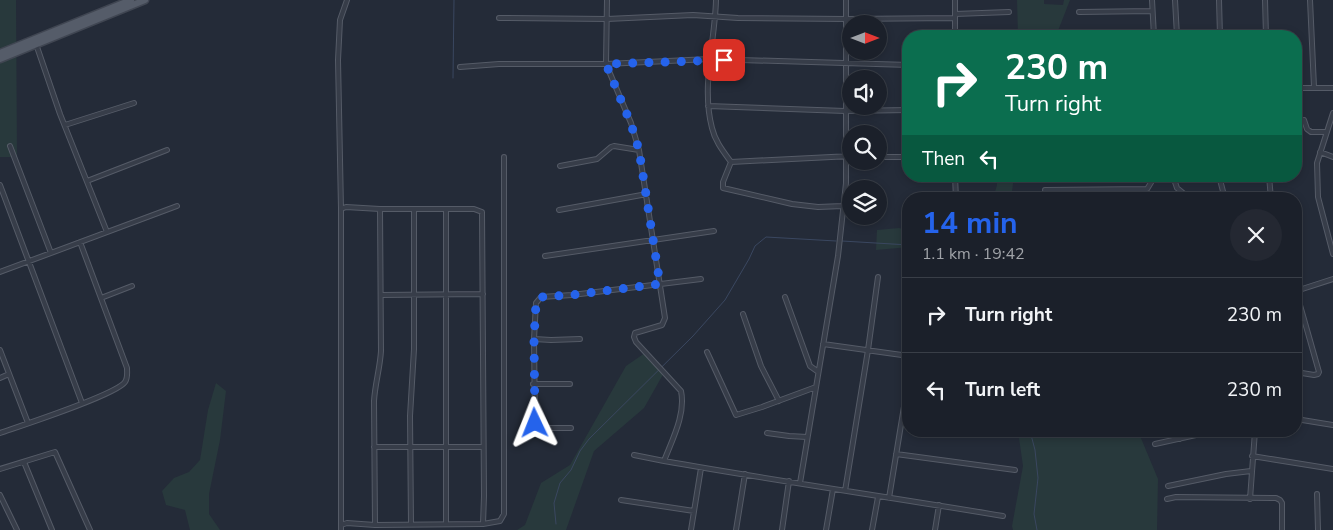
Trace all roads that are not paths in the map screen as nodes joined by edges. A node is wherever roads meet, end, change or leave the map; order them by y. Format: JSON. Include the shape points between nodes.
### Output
{"nodes":[{"id":1,"x":130,"y":0,"type":"edge"},
{"id":2,"x":145,"y":0,"type":"edge"},
{"id":3,"x":347,"y":0,"type":"edge"},
{"id":4,"x":607,"y":0,"type":"edge"},
{"id":5,"x":716,"y":0,"type":"edge"},
{"id":6,"x":846,"y":0,"type":"edge"},
{"id":7,"x":955,"y":0,"type":"edge"},
{"id":8,"x":1152,"y":0,"type":"edge"},
{"id":9,"x":1175,"y":0,"type":"edge"},
{"id":10,"x":1219,"y":0,"type":"edge"},
{"id":11,"x":1265,"y":0,"type":"edge"},
{"id":12,"x":1310,"y":0,"type":"edge"},
{"id":13,"x":1152,"y":11,"type":"junction"},
{"id":14,"x":1009,"y":12,"type":"dead end"},
{"id":15,"x":1079,"y":12,"type":"dead end"},
{"id":16,"x":846,"y":15,"type":"edge"},
{"id":17,"x":716,"y":16,"type":"junction"},
{"id":18,"x":955,"y":16,"type":"junction"},
{"id":19,"x":499,"y":18,"type":"dead end"},
{"id":20,"x":888,"y":18,"type":"edge"},
{"id":21,"x":607,"y":19,"type":"junction"},
{"id":22,"x":842,"y":19,"type":"edge"},
{"id":23,"x":956,"y":30,"type":"edge"},
{"id":24,"x":1154,"y":30,"type":"edge"},
{"id":25,"x":1177,"y":30,"type":"edge"},
{"id":26,"x":1220,"y":30,"type":"edge"},
{"id":27,"x":1266,"y":30,"type":"edge"},
{"id":28,"x":36,"y":44,"type":"junction"},
{"id":29,"x":0,"y":53,"type":"edge"},
{"id":30,"x":0,"y":59,"type":"edge"},
{"id":31,"x":709,"y":59,"type":"junction"},
{"id":32,"x":846,"y":60,"type":"edge"},
{"id":33,"x":606,"y":64,"type":"junction"},
{"id":34,"x":846,"y":64,"type":"junction"},
{"id":35,"x":902,"y":65,"type":"edge"},
{"id":36,"x":460,"y":67,"type":"dead end"},
{"id":37,"x":846,"y":70,"type":"edge"},
{"id":38,"x":1314,"y":87,"type":"junction"},
{"id":39,"x":1302,"y":88,"type":"edge"},
{"id":40,"x":1333,"y":88,"type":"edge"},
{"id":41,"x":134,"y":103,"type":"dead end"},
{"id":42,"x":708,"y":106,"type":"junction"},
{"id":43,"x":887,"y":110,"type":"edge"},
{"id":44,"x":902,"y":110,"type":"edge"},
{"id":45,"x":842,"y":111,"type":"edge"},
{"id":46,"x":1333,"y":113,"type":"edge"},
{"id":47,"x":1304,"y":120,"type":"dead end"},
{"id":48,"x":65,"y":125,"type":"junction"},
{"id":49,"x":1326,"y":132,"type":"junction"},
{"id":50,"x":10,"y":146,"type":"dead end"},
{"id":51,"x":167,"y":150,"type":"dead end"},
{"id":52,"x":639,"y":150,"type":"junction"},
{"id":53,"x":1320,"y":152,"type":"junction"},
{"id":54,"x":842,"y":156,"type":"edge"},
{"id":55,"x":504,"y":157,"type":"dead end"},
{"id":56,"x":887,"y":157,"type":"edge"},
{"id":57,"x":902,"y":157,"type":"edge"},
{"id":58,"x":1333,"y":157,"type":"edge"},
{"id":59,"x":731,"y":162,"type":"junction"},
{"id":60,"x":560,"y":166,"type":"dead end"},
{"id":61,"x":87,"y":181,"type":"junction"},
{"id":62,"x":1151,"y":182,"type":"edge"},
{"id":63,"x":1175,"y":182,"type":"edge"},
{"id":64,"x":0,"y":185,"type":"edge"},
{"id":65,"x":1147,"y":189,"type":"junction"},
{"id":66,"x":1045,"y":190,"type":"dead end"},
{"id":67,"x":1146,"y":192,"type":"edge"},
{"id":68,"x":1182,"y":192,"type":"edge"},
{"id":69,"x":647,"y":194,"type":"junction"},
{"id":70,"x":178,"y":206,"type":"dead end"},
{"id":71,"x":842,"y":206,"type":"edge"},
{"id":72,"x":342,"y":209,"type":"junction"},
{"id":73,"x":380,"y":209,"type":"junction"},
{"id":74,"x":414,"y":209,"type":"junction"},
{"id":75,"x":446,"y":209,"type":"junction"},
{"id":76,"x":559,"y":210,"type":"dead end"},
{"id":77,"x":842,"y":223,"type":"edge"},
{"id":78,"x":714,"y":231,"type":"dead end"},
{"id":79,"x":107,"y":232,"type":"junction"},
{"id":80,"x":653,"y":240,"type":"junction"},
{"id":81,"x":80,"y":242,"type":"junction"},
{"id":82,"x":51,"y":253,"type":"junction"},
{"id":83,"x":1333,"y":254,"type":"edge"},
{"id":84,"x":545,"y":256,"type":"dead end"},
{"id":85,"x":28,"y":262,"type":"junction"},
{"id":86,"x":0,"y":272,"type":"edge"},
{"id":87,"x":878,"y":277,"type":"dead end"},
{"id":88,"x":701,"y":279,"type":"dead end"},
{"id":89,"x":1333,"y":279,"type":"edge"},
{"id":90,"x":660,"y":284,"type":"junction"},
{"id":91,"x":132,"y":286,"type":"dead end"},
{"id":92,"x":1302,"y":289,"type":"edge"},
{"id":93,"x":413,"y":294,"type":"junction"},
{"id":94,"x":445,"y":294,"type":"junction"},
{"id":95,"x":483,"y":294,"type":"junction"},
{"id":96,"x":381,"y":295,"type":"junction"},
{"id":97,"x":785,"y":297,"type":"dead end"},
{"id":98,"x":101,"y":298,"type":"junction"},
{"id":99,"x":1302,"y":312,"type":"edge"},
{"id":100,"x":742,"y":314,"type":"dead end"},
{"id":101,"x":1303,"y":316,"type":"joint"},
{"id":102,"x":534,"y":339,"type":"junction"},
{"id":103,"x":580,"y":339,"type":"dead end"},
{"id":104,"x":823,"y":344,"type":"junction"},
{"id":105,"x":0,"y":350,"type":"edge"},
{"id":106,"x":868,"y":350,"type":"junction"},
{"id":107,"x":707,"y":352,"type":"dead end"},
{"id":108,"x":902,"y":355,"type":"edge"},
{"id":109,"x":817,"y":371,"type":"junction"},
{"id":110,"x":1302,"y":373,"type":"edge"},
{"id":111,"x":9,"y":374,"type":"junction"},
{"id":112,"x":0,"y":378,"type":"edge"},
{"id":113,"x":533,"y":384,"type":"junction"},
{"id":114,"x":570,"y":384,"type":"dead end"},
{"id":115,"x":816,"y":387,"type":"junction"},
{"id":116,"x":779,"y":401,"type":"junction"},
{"id":117,"x":82,"y":403,"type":"junction"},
{"id":118,"x":902,"y":412,"type":"edge"},
{"id":119,"x":1302,"y":420,"type":"edge"},
{"id":120,"x":28,"y":423,"type":"junction"},
{"id":121,"x":1333,"y":425,"type":"edge"},
{"id":122,"x":571,"y":428,"type":"dead end"},
{"id":123,"x":0,"y":433,"type":"edge"},
{"id":124,"x":767,"y":433,"type":"dead end"},
{"id":125,"x":808,"y":437,"type":"junction"},
{"id":126,"x":1188,"y":437,"type":"edge"},
{"id":127,"x":1254,"y":437,"type":"edge"},
{"id":128,"x":1180,"y":439,"type":"joint"},
{"id":129,"x":1155,"y":444,"type":"dead end"},
{"id":130,"x":374,"y":447,"type":"junction"},
{"id":131,"x":410,"y":447,"type":"junction"},
{"id":132,"x":446,"y":447,"type":"junction"},
{"id":133,"x":483,"y":447,"type":"junction"},
{"id":134,"x":896,"y":454,"type":"junction"},
{"id":135,"x":634,"y":455,"type":"dead end"},
{"id":136,"x":1252,"y":456,"type":"junction"},
{"id":137,"x":664,"y":461,"type":"junction"},
{"id":138,"x":24,"y":462,"type":"junction"},
{"id":139,"x":701,"y":468,"type":"junction"},
{"id":140,"x":0,"y":469,"type":"edge"},
{"id":141,"x":1333,"y":469,"type":"edge"},
{"id":142,"x":1015,"y":470,"type":"dead end"},
{"id":143,"x":1251,"y":471,"type":"junction"},
{"id":144,"x":745,"y":474,"type":"junction"},
{"id":145,"x":789,"y":481,"type":"junction"},
{"id":146,"x":800,"y":483,"type":"junction"},
{"id":147,"x":1168,"y":486,"type":"dead end"},
{"id":148,"x":833,"y":489,"type":"junction"},
{"id":149,"x":845,"y":491,"type":"junction"},
{"id":150,"x":1317,"y":494,"type":"dead end"},
{"id":151,"x":0,"y":495,"type":"edge"},
{"id":152,"x":878,"y":497,"type":"junction"},
{"id":153,"x":889,"y":498,"type":"junction"},
{"id":154,"x":1167,"y":499,"type":"dead end"},
{"id":155,"x":1250,"y":499,"type":"junction"},
{"id":156,"x":621,"y":500,"type":"dead end"},
{"id":157,"x":939,"y":505,"type":"junction"},
{"id":158,"x":694,"y":511,"type":"junction"},
{"id":159,"x":1003,"y":516,"type":"dead end"},
{"id":160,"x":341,"y":524,"type":"junction"},
{"id":161,"x":411,"y":524,"type":"junction"},
{"id":162,"x":446,"y":524,"type":"junction"},
{"id":163,"x":484,"y":524,"type":"junction"},
{"id":164,"x":375,"y":525,"type":"junction"},
{"id":165,"x":17,"y":530,"type":"edge"},
{"id":166,"x":52,"y":530,"type":"edge"},
{"id":167,"x":90,"y":530,"type":"edge"},
{"id":168,"x":341,"y":530,"type":"edge"},
{"id":169,"x":691,"y":530,"type":"edge"},
{"id":170,"x":736,"y":530,"type":"edge"},
{"id":171,"x":782,"y":530,"type":"edge"},
{"id":172,"x":826,"y":530,"type":"edge"},
{"id":173,"x":872,"y":530,"type":"edge"},
{"id":174,"x":935,"y":530,"type":"edge"},
{"id":175,"x":1282,"y":530,"type":"edge"},
{"id":176,"x":1318,"y":530,"type":"edge"}],
"edges":[{"from":1,"to":29,"type":"main road"},
{"from":2,"to":28,"type":"main road"},
{"from":3,"to":72,"type":"street","via":[[338,36]]},
{"from":4,"to":21,"type":"street"},
{"from":5,"to":17,"type":"street"},
{"from":6,"to":16,"type":"street"},
{"from":7,"to":18,"type":"street"},
{"from":8,"to":13,"type":"street"},
{"from":9,"to":25,"type":"street"},
{"from":10,"to":26,"type":"street"},
{"from":11,"to":27,"type":"street"},
{"from":12,"to":38,"type":"street"},
{"from":13,"to":15,"type":"street"},
{"from":13,"to":24,"type":"street"},
{"from":14,"to":18,"type":"street"},
{"from":17,"to":21,"type":"street"},
{"from":17,"to":22,"type":"street"},
{"from":17,"to":31,"type":"street"},
{"from":18,"to":20,"type":"street"},
{"from":18,"to":23,"type":"street"},
{"from":19,"to":21,"type":"street"},
{"from":21,"to":33,"type":"street"},
{"from":28,"to":30,"type":"main road"},
{"from":28,"to":48,"type":"street"},
{"from":31,"to":33,"type":"street"},
{"from":31,"to":34,"type":"street"},
{"from":31,"to":42,"type":"street"},
{"from":32,"to":34,"type":"street"},
{"from":33,"to":36,"type":"street"},
{"from":33,"to":52,"type":"street"},
{"from":34,"to":35,"type":"street"},
{"from":34,"to":37,"type":"street"},
{"from":38,"to":39,"type":"street"},
{"from":38,"to":40,"type":"street"},
{"from":41,"to":48,"type":"street"},
{"from":42,"to":45,"type":"street"},
{"from":42,"to":59,"type":"street","via":[[712,129]]},
{"from":43,"to":44,"type":"street"},
{"from":46,"to":49,"type":"street"},
{"from":47,"to":49,"type":"street","via":[[1307,130]]},
{"from":48,"to":61,"type":"street"},
{"from":49,"to":53,"type":"street"},
{"from":50,"to":82,"type":"street"},
{"from":51,"to":61,"type":"street"},
{"from":52,"to":60,"type":"street","via":[[614,146],[597,159]]},
{"from":52,"to":69,"type":"street"},
{"from":53,"to":58,"type":"street"},
{"from":53,"to":83,"type":"street","via":[[1317,163],[1318,197]]},
{"from":54,"to":59,"type":"street"},
{"from":55,"to":163,"type":"street","via":[[504,514],[500,521]]},
{"from":56,"to":57,"type":"street"},
{"from":59,"to":71,"type":"street","via":[[723,188],[792,204]]},
{"from":61,"to":79,"type":"street"},
{"from":62,"to":65,"type":"street"},
{"from":63,"to":68,"type":"street"},
{"from":64,"to":85,"type":"street"},
{"from":65,"to":66,"type":"street"},
{"from":65,"to":67,"type":"street"},
{"from":69,"to":76,"type":"street"},
{"from":69,"to":80,"type":"street"},
{"from":70,"to":79,"type":"street"},
{"from":72,"to":73,"type":"street"},
{"from":72,"to":160,"type":"street"},
{"from":73,"to":74,"type":"street"},
{"from":73,"to":96,"type":"street"},
{"from":74,"to":75,"type":"street"},
{"from":74,"to":93,"type":"street"},
{"from":75,"to":94,"type":"street"},
{"from":75,"to":95,"type":"street","via":[[482,212]]},
{"from":77,"to":104,"type":"street"},
{"from":78,"to":80,"type":"street"},
{"from":79,"to":81,"type":"street"},
{"from":80,"to":84,"type":"street"},
{"from":80,"to":90,"type":"street"},
{"from":81,"to":82,"type":"street"},
{"from":81,"to":98,"type":"street"},
{"from":82,"to":85,"type":"street"},
{"from":85,"to":86,"type":"street"},
{"from":85,"to":117,"type":"street"},
{"from":87,"to":106,"type":"street"},
{"from":88,"to":90,"type":"street"},
{"from":89,"to":92,"type":"street"},
{"from":90,"to":102,"type":"street","via":[[541,297],[536,303]]},
{"from":90,"to":137,"type":"street","via":[[664,322],[635,333],[634,337],[681,391],[679,420]]},
{"from":91,"to":98,"type":"street"},
{"from":93,"to":94,"type":"street"},
{"from":93,"to":96,"type":"street"},
{"from":93,"to":131,"type":"street"},
{"from":94,"to":95,"type":"street"},
{"from":94,"to":132,"type":"street"},
{"from":95,"to":133,"type":"street"},
{"from":96,"to":130,"type":"street","via":[[380,366],[374,390]]},
{"from":97,"to":109,"type":"street","via":[[810,366]]},
{"from":98,"to":117,"type":"street","via":[[127,368],[127,376],[124,384]]},
{"from":99,"to":101,"type":"street"},
{"from":100,"to":116,"type":"street","via":[[761,366]]},
{"from":101,"to":110,"type":"street","via":[[1319,372],[1314,376]]},
{"from":102,"to":103,"type":"street"},
{"from":102,"to":113,"type":"street"},
{"from":104,"to":106,"type":"street"},
{"from":104,"to":109,"type":"street"},
{"from":105,"to":111,"type":"street"},
{"from":106,"to":108,"type":"street"},
{"from":106,"to":149,"type":"street"},
{"from":107,"to":116,"type":"street","via":[[736,415]]},
{"from":109,"to":115,"type":"street"},
{"from":111,"to":112,"type":"street"},
{"from":111,"to":120,"type":"street"},
{"from":113,"to":114,"type":"street"},
{"from":113,"to":122,"type":"street","via":[[536,426]]},
{"from":115,"to":116,"type":"street"},
{"from":115,"to":125,"type":"street"},
{"from":117,"to":120,"type":"street"},
{"from":118,"to":134,"type":"street"},
{"from":119,"to":121,"type":"street"},
{"from":120,"to":123,"type":"street"},
{"from":124,"to":125,"type":"street"},
{"from":125,"to":146,"type":"street"},
{"from":126,"to":128,"type":"street"},
{"from":127,"to":136,"type":"street"},
{"from":128,"to":129,"type":"street"},
{"from":130,"to":131,"type":"street"},
{"from":130,"to":164,"type":"street"},
{"from":131,"to":132,"type":"street"},
{"from":131,"to":161,"type":"street"},
{"from":132,"to":133,"type":"street"},
{"from":132,"to":162,"type":"street"},
{"from":133,"to":163,"type":"street"},
{"from":134,"to":142,"type":"street"},
{"from":134,"to":153,"type":"street"},
{"from":135,"to":137,"type":"street"},
{"from":136,"to":141,"type":"street"},
{"from":136,"to":143,"type":"street"},
{"from":137,"to":139,"type":"street"},
{"from":138,"to":140,"type":"street"},
{"from":138,"to":166,"type":"street"},
{"from":138,"to":167,"type":"street","via":[[54,452]]},
{"from":139,"to":144,"type":"street"},
{"from":139,"to":158,"type":"street"},
{"from":143,"to":147,"type":"street"},
{"from":143,"to":155,"type":"street"},
{"from":144,"to":145,"type":"street"},
{"from":144,"to":170,"type":"street"},
{"from":145,"to":146,"type":"street"},
{"from":145,"to":171,"type":"street"},
{"from":146,"to":148,"type":"street"},
{"from":148,"to":149,"type":"street"},
{"from":148,"to":172,"type":"street"},
{"from":149,"to":152,"type":"street"},
{"from":150,"to":176,"type":"street"},
{"from":151,"to":165,"type":"street"},
{"from":152,"to":153,"type":"street"},
{"from":152,"to":173,"type":"street"},
{"from":153,"to":157,"type":"street"},
{"from":154,"to":155,"type":"street"},
{"from":155,"to":175,"type":"street","via":[[1280,500]]},
{"from":156,"to":158,"type":"street"},
{"from":157,"to":159,"type":"street"},
{"from":157,"to":174,"type":"street"},
{"from":158,"to":169,"type":"street"},
{"from":160,"to":164,"type":"street"},
{"from":160,"to":168,"type":"street"},
{"from":161,"to":162,"type":"street"},
{"from":161,"to":164,"type":"street"},
{"from":162,"to":163,"type":"street"}]}
